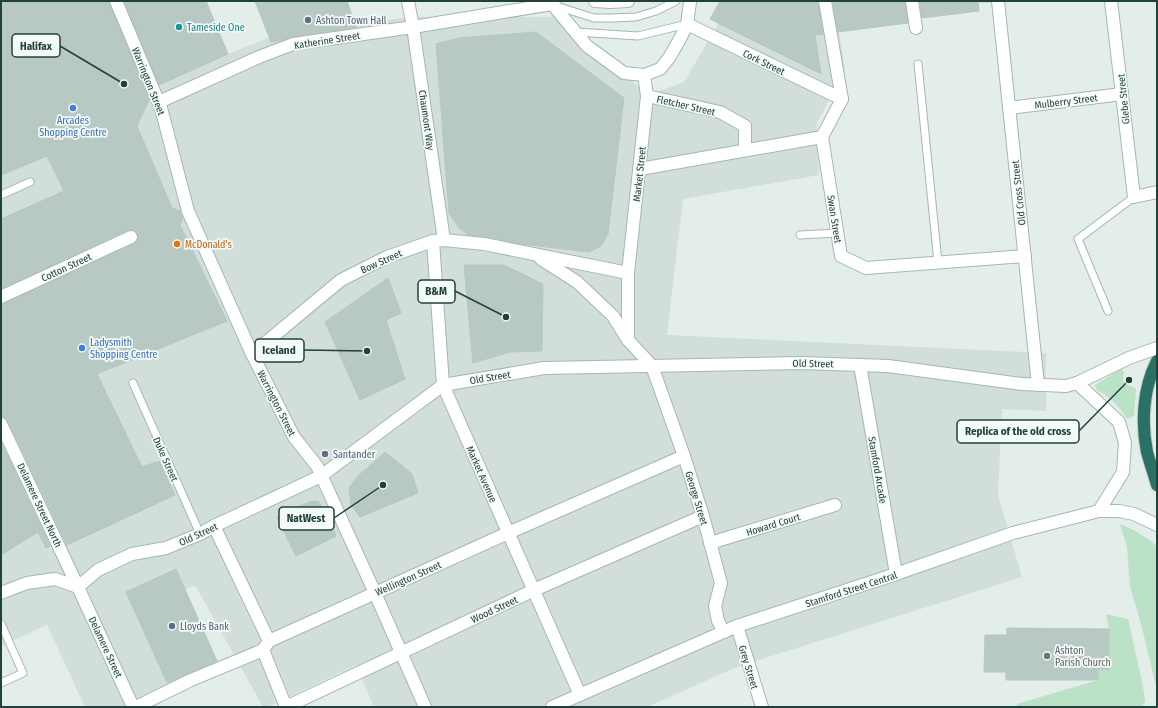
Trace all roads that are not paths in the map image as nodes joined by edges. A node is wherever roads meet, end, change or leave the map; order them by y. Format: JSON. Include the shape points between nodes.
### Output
{"nodes":[{"id":1,"x":116,"y":1,"type":"edge"},
{"id":2,"x":408,"y":1,"type":"edge"},
{"id":3,"x":595,"y":1,"type":"edge"},
{"id":4,"x":628,"y":1,"type":"edge"},
{"id":5,"x":676,"y":1,"type":"edge"},
{"id":6,"x":690,"y":1,"type":"edge"},
{"id":7,"x":825,"y":1,"type":"edge"},
{"id":8,"x":912,"y":1,"type":"edge"},
{"id":9,"x":998,"y":1,"type":"edge"},
{"id":10,"x":1112,"y":1,"type":"edge"},
{"id":11,"x":551,"y":2,"type":"edge"},
{"id":12,"x":687,"y":24,"type":"junction"},
{"id":13,"x":414,"y":27,"type":"junction"},
{"id":14,"x":916,"y":28,"type":"dead end"},
{"id":15,"x":576,"y":32,"type":"junction"},
{"id":16,"x":918,"y":64,"type":"dead end"},
{"id":17,"x":644,"y":75,"type":"junction"},
{"id":18,"x":1122,"y":94,"type":"junction"},
{"id":19,"x":647,"y":96,"type":"junction"},
{"id":20,"x":842,"y":99,"type":"junction"},
{"id":21,"x":159,"y":102,"type":"junction"},
{"id":22,"x":1009,"y":108,"type":"junction"},
{"id":23,"x":822,"y":137,"type":"junction"},
{"id":24,"x":745,"y":150,"type":"junction"},
{"id":25,"x":640,"y":169,"type":"junction"},
{"id":26,"x":30,"y":182,"type":"dead end"},
{"id":27,"x":1157,"y":192,"type":"edge"},
{"id":28,"x":1,"y":195,"type":"edge"},
{"id":29,"x":1134,"y":197,"type":"junction"},
{"id":30,"x":837,"y":233,"type":"junction"},
{"id":31,"x":800,"y":235,"type":"dead end"},
{"id":32,"x":132,"y":237,"type":"dead end"},
{"id":33,"x":438,"y":240,"type":"junction"},
{"id":34,"x":535,"y":255,"type":"junction"},
{"id":35,"x":1025,"y":256,"type":"junction"},
{"id":36,"x":938,"y":262,"type":"junction"},
{"id":37,"x":628,"y":273,"type":"junction"},
{"id":38,"x":1,"y":297,"type":"edge"},
{"id":39,"x":1108,"y":311,"type":"dead end"},
{"id":40,"x":628,"y":340,"type":"junction"},
{"id":41,"x":1157,"y":348,"type":"edge"},
{"id":42,"x":252,"y":354,"type":"junction"},
{"id":43,"x":1157,"y":361,"type":"edge"},
{"id":44,"x":860,"y":365,"type":"junction"},
{"id":45,"x":652,"y":366,"type":"junction"},
{"id":46,"x":133,"y":383,"type":"dead end"},
{"id":47,"x":1078,"y":383,"type":"junction"},
{"id":48,"x":1038,"y":384,"type":"junction"},
{"id":49,"x":443,"y":385,"type":"junction"},
{"id":50,"x":1,"y":424,"type":"edge"},
{"id":51,"x":684,"y":456,"type":"junction"},
{"id":52,"x":321,"y":476,"type":"junction"},
{"id":53,"x":1157,"y":485,"type":"edge"},
{"id":54,"x":835,"y":505,"type":"dead end"},
{"id":55,"x":1099,"y":511,"type":"junction"},
{"id":56,"x":703,"y":516,"type":"junction"},
{"id":57,"x":1157,"y":525,"type":"edge"},
{"id":58,"x":214,"y":526,"type":"junction"},
{"id":59,"x":508,"y":533,"type":"junction"},
{"id":60,"x":200,"y":534,"type":"junction"},
{"id":61,"x":710,"y":543,"type":"junction"},
{"id":62,"x":896,"y":574,"type":"junction"},
{"id":63,"x":78,"y":587,"type":"junction"},
{"id":64,"x":534,"y":590,"type":"junction"},
{"id":65,"x":1,"y":593,"type":"edge"},
{"id":66,"x":375,"y":593,"type":"junction"},
{"id":67,"x":1,"y":624,"type":"edge"},
{"id":68,"x":737,"y":626,"type":"junction"},
{"id":69,"x":724,"y":632,"type":"junction"},
{"id":70,"x":266,"y":646,"type":"junction"},
{"id":71,"x":401,"y":653,"type":"junction"},
{"id":72,"x":1,"y":683,"type":"edge"},
{"id":73,"x":580,"y":695,"type":"junction"},
{"id":74,"x":133,"y":707,"type":"edge"},
{"id":75,"x":136,"y":707,"type":"edge"},
{"id":76,"x":286,"y":707,"type":"edge"},
{"id":77,"x":425,"y":707,"type":"edge"},
{"id":78,"x":552,"y":707,"type":"edge"},
{"id":79,"x":762,"y":707,"type":"edge"}],
"edges":[{"from":1,"to":21,"type":"street","name":"Warrington Street"},
{"from":2,"to":13,"type":"street","name":"Chaumont Way"},
{"from":3,"to":4,"type":"street"},
{"from":5,"to":11,"type":"lane","via":[[636,17],[612,18],[594,18]]},
{"from":6,"to":12,"type":"street"},
{"from":7,"to":20,"type":"street"},
{"from":8,"to":14,"type":"street"},
{"from":9,"to":22,"type":"street","name":"Old Cross Street"},
{"from":10,"to":18,"type":"street","name":"Glebe Street"},
{"from":11,"to":13,"type":"street","name":"Katherine Street"},
{"from":11,"to":15,"type":"street"},
{"from":12,"to":15,"type":"lane","via":[[638,36]]},
{"from":12,"to":17,"type":"street","via":[[669,58],[660,69]]},
{"from":12,"to":20,"type":"street","name":"Cork Street"},
{"from":13,"to":21,"type":"street","name":"Katherine Street","via":[[293,44]]},
{"from":13,"to":33,"type":"street","name":"Chaumont Way"},
{"from":15,"to":17,"type":"street","via":[[587,46],[624,73]]},
{"from":16,"to":36,"type":"lane"},
{"from":17,"to":19,"type":"street","name":"Market Street"},
{"from":18,"to":22,"type":"street","name":"Mulberry Street"},
{"from":18,"to":29,"type":"street","name":"Glebe Street"},
{"from":19,"to":24,"type":"street","name":"Fletcher Street","via":[[720,112],[745,126]]},
{"from":19,"to":25,"type":"street","name":"Market Street"},
{"from":20,"to":23,"type":"street"},
{"from":21,"to":42,"type":"street","name":"Warrington Street","via":[[188,211]]},
{"from":22,"to":35,"type":"street","name":"Old Cross Street"},
{"from":23,"to":24,"type":"street"},
{"from":23,"to":30,"type":"street","name":"Swan Street"},
{"from":24,"to":25,"type":"street"},
{"from":25,"to":37,"type":"street","name":"Market Street"},
{"from":26,"to":28,"type":"lane"},
{"from":27,"to":29,"type":"street"},
{"from":29,"to":39,"type":"lane","via":[[1078,239]]},
{"from":30,"to":31,"type":"lane"},
{"from":30,"to":36,"type":"street","name":"Swan Street","via":[[841,256],[866,268]]},
{"from":32,"to":38,"type":"street","name":"Cotton Street"},
{"from":33,"to":34,"type":"street","name":"Bow Street","via":[[484,244]]},
{"from":33,"to":42,"type":"street","name":"Bow Street","via":[[387,257],[341,280]]},
{"from":33,"to":49,"type":"street","name":"Market Avenue"},
{"from":34,"to":37,"type":"street","name":"Bow Street"},
{"from":34,"to":40,"type":"street","name":"Bow Street","via":[[577,282],[613,316]]},
{"from":35,"to":36,"type":"street","name":"Swan Street"},
{"from":35,"to":48,"type":"street","name":"Old Cross Street"},
{"from":37,"to":40,"type":"street","name":"Market Street"},
{"from":40,"to":45,"type":"street","name":"Bow Street"},
{"from":41,"to":47,"type":"street","name":"Old Street","via":[[1129,358]]},
{"from":42,"to":52,"type":"street","name":"Warrington Street","via":[[294,437],[317,466]]},
{"from":43,"to":53,"type":"highway","via":[[1147,391],[1144,431]]},
{"from":44,"to":45,"type":"street","name":"Old Street","via":[[802,363]]},
{"from":44,"to":48,"type":"street","name":"Old Street"},
{"from":44,"to":62,"type":"street","name":"Stamford Arcade"},
{"from":45,"to":49,"type":"street","name":"Old Street","via":[[544,368]]},
{"from":45,"to":51,"type":"street","name":"George Street"},
{"from":46,"to":60,"type":"lane","name":"Duke Street"},
{"from":47,"to":48,"type":"street","name":"Old Street","via":[[1066,386]]},
{"from":47,"to":55,"type":"street","via":[[1119,422],[1125,442],[1123,472]]},
{"from":49,"to":52,"type":"street","name":"Old Street"},
{"from":49,"to":59,"type":"street","name":"Market Avenue"},
{"from":50,"to":63,"type":"street","name":"Delamere Street North"},
{"from":51,"to":56,"type":"street","name":"George Street"},
{"from":51,"to":59,"type":"street","name":"Wellington Street"},
{"from":52,"to":58,"type":"street","name":"Old Street"},
{"from":52,"to":66,"type":"street","name":"Warrington Street"},
{"from":54,"to":61,"type":"street","name":"Howard Court"},
{"from":55,"to":57,"type":"street","name":"Stamford Street Central","via":[[1134,514]]},
{"from":55,"to":62,"type":"street","name":"Stamford Street Central","via":[[1013,533]]},
{"from":56,"to":61,"type":"street","name":"George Street"},
{"from":56,"to":64,"type":"street","name":"Wood Street"},
{"from":58,"to":60,"type":"street","name":"Old Street"},
{"from":58,"to":70,"type":"street"},
{"from":59,"to":64,"type":"street","name":"Market Avenue"},
{"from":59,"to":66,"type":"street","name":"Wellington Street"},
{"from":60,"to":63,"type":"street","name":"Old Street","via":[[166,548],[132,554],[98,570]]},
{"from":61,"to":69,"type":"street","name":"George Street","via":[[722,583],[715,606],[718,621]]},
{"from":62,"to":68,"type":"street","name":"Stamford Street Central"},
{"from":63,"to":65,"type":"street","via":[[55,580],[27,583]]},
{"from":63,"to":74,"type":"street","name":"Delamere Street"},
{"from":64,"to":71,"type":"street","name":"Wood Street"},
{"from":64,"to":73,"type":"street","name":"Market Avenue"},
{"from":66,"to":70,"type":"street","name":"Wellington Street"},
{"from":66,"to":71,"type":"street","name":"Warrington Street"},
{"from":67,"to":72,"type":"lane","via":[[22,673]]},
{"from":68,"to":69,"type":"street","name":"Stamford Street Central"},
{"from":68,"to":79,"type":"street","name":"Grey Street"},
{"from":69,"to":73,"type":"street","name":"Stamford Street Central"},
{"from":70,"to":75,"type":"street","name":"Wellington Street"},
{"from":70,"to":76,"type":"street","name":"Wood Street"},
{"from":71,"to":76,"type":"street","name":"Wood Street"},
{"from":71,"to":77,"type":"street","name":"Warrington Street"},
{"from":73,"to":78,"type":"street","name":"Stamford Street Central"}]}
